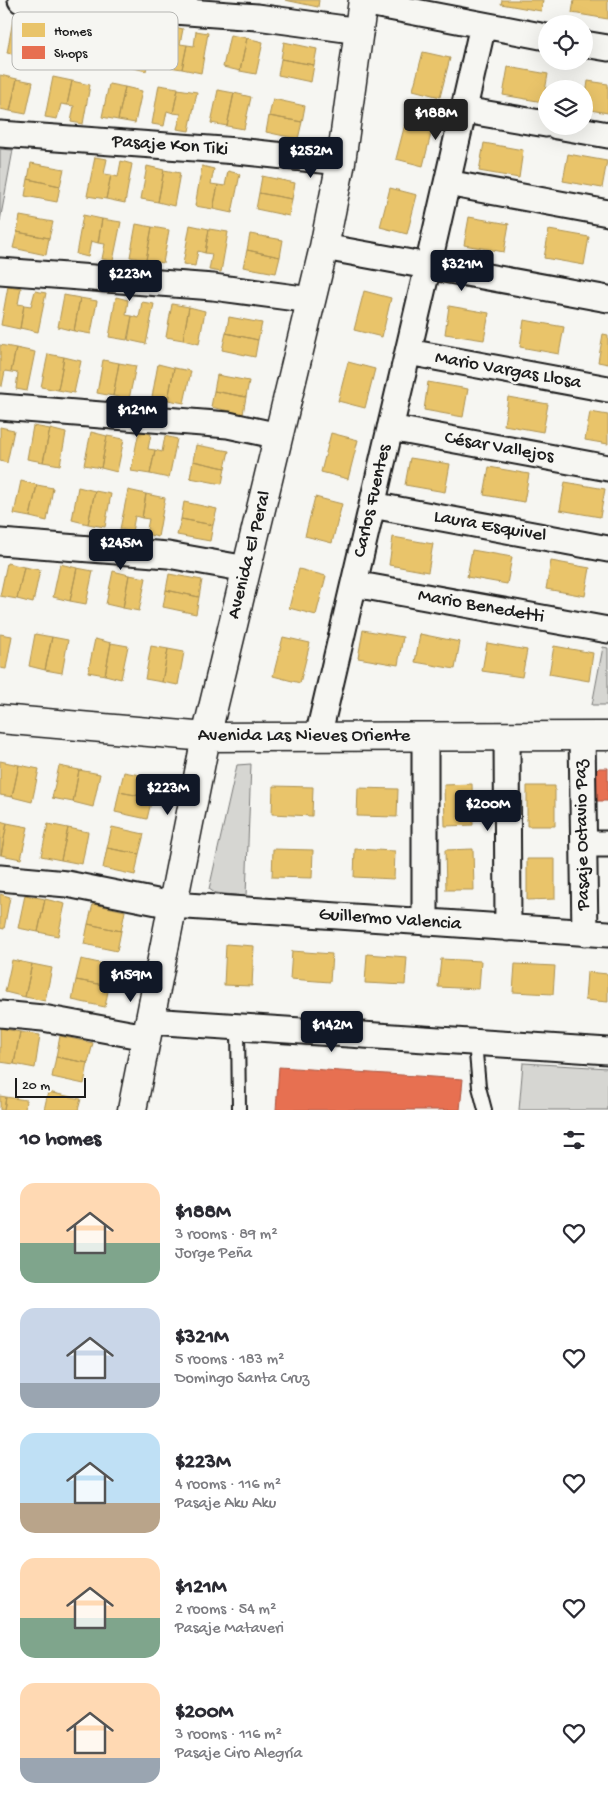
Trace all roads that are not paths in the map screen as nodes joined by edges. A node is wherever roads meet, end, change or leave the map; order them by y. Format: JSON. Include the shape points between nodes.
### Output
{"nodes":[{"id":1,"x":20,"y":0,"type":"edge"},
{"id":2,"x":363,"y":1,"type":"edge"},
{"id":3,"x":483,"y":25,"type":"junction"},
{"id":4,"x":360,"y":31,"type":"junction"},
{"id":5,"x":538,"y":35,"type":"edge"},
{"id":6,"x":593,"y":46,"type":"edge"},
{"id":7,"x":608,"y":48,"type":"edge"},
{"id":8,"x":464,"y":110,"type":"junction"},
{"id":9,"x":538,"y":123,"type":"edge"},
{"id":10,"x":593,"y":132,"type":"edge"},
{"id":11,"x":0,"y":134,"type":"edge"},
{"id":12,"x":608,"y":135,"type":"edge"},
{"id":13,"x":341,"y":162,"type":"junction"},
{"id":14,"x":447,"y":183,"type":"junction"},
{"id":15,"x":608,"y":213,"type":"edge"},
{"id":16,"x":324,"y":247,"type":"junction"},
{"id":17,"x":428,"y":266,"type":"junction"},
{"id":18,"x":0,"y":271,"type":"edge"},
{"id":19,"x":608,"y":299,"type":"edge"},
{"id":20,"x":311,"y":300,"type":"junction"},
{"id":21,"x":408,"y":352,"type":"junction"},
{"id":22,"x":608,"y":389,"type":"edge"},
{"id":23,"x":0,"y":407,"type":"edge"},
{"id":24,"x":390,"y":428,"type":"junction"},
{"id":25,"x":279,"y":436,"type":"junction"},
{"id":26,"x":608,"y":468,"type":"edge"},
{"id":27,"x":372,"y":505,"type":"junction"},
{"id":28,"x":0,"y":542,"type":"edge"},
{"id":29,"x":608,"y":549,"type":"edge"},
{"id":30,"x":247,"y":569,"type":"junction"},
{"id":31,"x":354,"y":584,"type":"junction"},
{"id":32,"x":608,"y":630,"type":"edge"},
{"id":33,"x":0,"y":719,"type":"edge"},
{"id":34,"x":318,"y":736,"type":"junction"},
{"id":35,"x":425,"y":736,"type":"junction"},
{"id":36,"x":507,"y":736,"type":"junction"},
{"id":37,"x":595,"y":736,"type":"edge"},
{"id":38,"x":206,"y":737,"type":"junction"},
{"id":39,"x":596,"y":844,"type":"edge"},
{"id":40,"x":0,"y":878,"type":"edge"},
{"id":41,"x":172,"y":905,"type":"junction"},
{"id":42,"x":425,"y":922,"type":"junction"},
{"id":43,"x":508,"y":928,"type":"junction"},
{"id":44,"x":596,"y":934,"type":"edge"},
{"id":45,"x":0,"y":1014,"type":"edge"},
{"id":46,"x":238,"y":1026,"type":"junction"},
{"id":47,"x":147,"y":1029,"type":"junction"},
{"id":48,"x":474,"y":1042,"type":"junction"},
{"id":49,"x":608,"y":1051,"type":"edge"},
{"id":50,"x":132,"y":1110,"type":"edge"},
{"id":51,"x":239,"y":1110,"type":"edge"},
{"id":52,"x":485,"y":1110,"type":"edge"}],
"edges":[{"from":1,"to":4,"type":"street","via":[[257,17]]},
{"from":2,"to":3,"type":"street"},
{"from":2,"to":4,"type":"street","name":"Avenida El Peral"},
{"from":3,"to":5,"type":"street"},
{"from":3,"to":8,"type":"street","name":"Carlos Fuentes"},
{"from":4,"to":13,"type":"street","name":"Avenida El Peral"},
{"from":6,"to":7,"type":"street"},
{"from":8,"to":9,"type":"street"},
{"from":8,"to":14,"type":"street","name":"Carlos Fuentes"},
{"from":10,"to":12,"type":"street"},
{"from":11,"to":13,"type":"street","name":"Pasaje Kon Tiki"},
{"from":13,"to":16,"type":"street","name":"Avenida El Peral"},
{"from":14,"to":15,"type":"street"},
{"from":14,"to":17,"type":"street","name":"Carlos Fuentes"},
{"from":16,"to":17,"type":"street"},
{"from":16,"to":20,"type":"street","name":"Avenida El Peral"},
{"from":17,"to":19,"type":"street"},
{"from":17,"to":21,"type":"street","name":"Carlos Fuentes"},
{"from":18,"to":20,"type":"street","via":[[213,288]]},
{"from":20,"to":25,"type":"street","name":"Avenida El Peral"},
{"from":21,"to":22,"type":"street","name":"Mario Vargas Llosa"},
{"from":21,"to":24,"type":"street","name":"Carlos Fuentes"},
{"from":23,"to":25,"type":"street","via":[[228,425]]},
{"from":24,"to":26,"type":"street","name":"César Vallejos"},
{"from":24,"to":27,"type":"street","name":"Carlos Fuentes"},
{"from":25,"to":30,"type":"street","name":"Avenida El Peral"},
{"from":27,"to":29,"type":"street","name":"Laura Esquivel"},
{"from":27,"to":31,"type":"street","name":"Carlos Fuentes"},
{"from":28,"to":30,"type":"street","via":[[168,555]]},
{"from":30,"to":38,"type":"street","name":"Avenida El Peral"},
{"from":31,"to":32,"type":"street","name":"Mario Benedetti"},
{"from":31,"to":34,"type":"street","name":"Carlos Fuentes"},
{"from":33,"to":38,"type":"street","name":"Avenida Las Nieves Oriente"},
{"from":34,"to":35,"type":"street","name":"Avenida Las Nieves Oriente"},
{"from":34,"to":38,"type":"street","name":"Avenida Las Nieves Oriente"},
{"from":35,"to":36,"type":"street","name":"Avenida Las Nieves Oriente"},
{"from":35,"to":42,"type":"street"},
{"from":36,"to":37,"type":"street","name":"Avenida Las Nieves Oriente"},
{"from":36,"to":43,"type":"street"},
{"from":37,"to":39,"type":"street","name":"Pasaje Octavio Paz"},
{"from":38,"to":41,"type":"street","name":"Avenida El Peral"},
{"from":39,"to":44,"type":"street","name":"Pasaje Octavio Paz"},
{"from":40,"to":41,"type":"street","name":"Guillermo Valencia","via":[[67,884]]},
{"from":41,"to":42,"type":"street","name":"Guillermo Valencia"},
{"from":41,"to":47,"type":"street","name":"Avenida El Peral"},
{"from":42,"to":43,"type":"street","name":"Guillermo Valencia"},
{"from":43,"to":44,"type":"street","name":"Guillermo Valencia"},
{"from":45,"to":47,"type":"street"},
{"from":46,"to":47,"type":"street"},
{"from":46,"to":48,"type":"street"},
{"from":46,"to":51,"type":"lane"},
{"from":47,"to":50,"type":"street","name":"Avenida El Peral"},
{"from":48,"to":49,"type":"street"},
{"from":48,"to":52,"type":"lane"}]}
